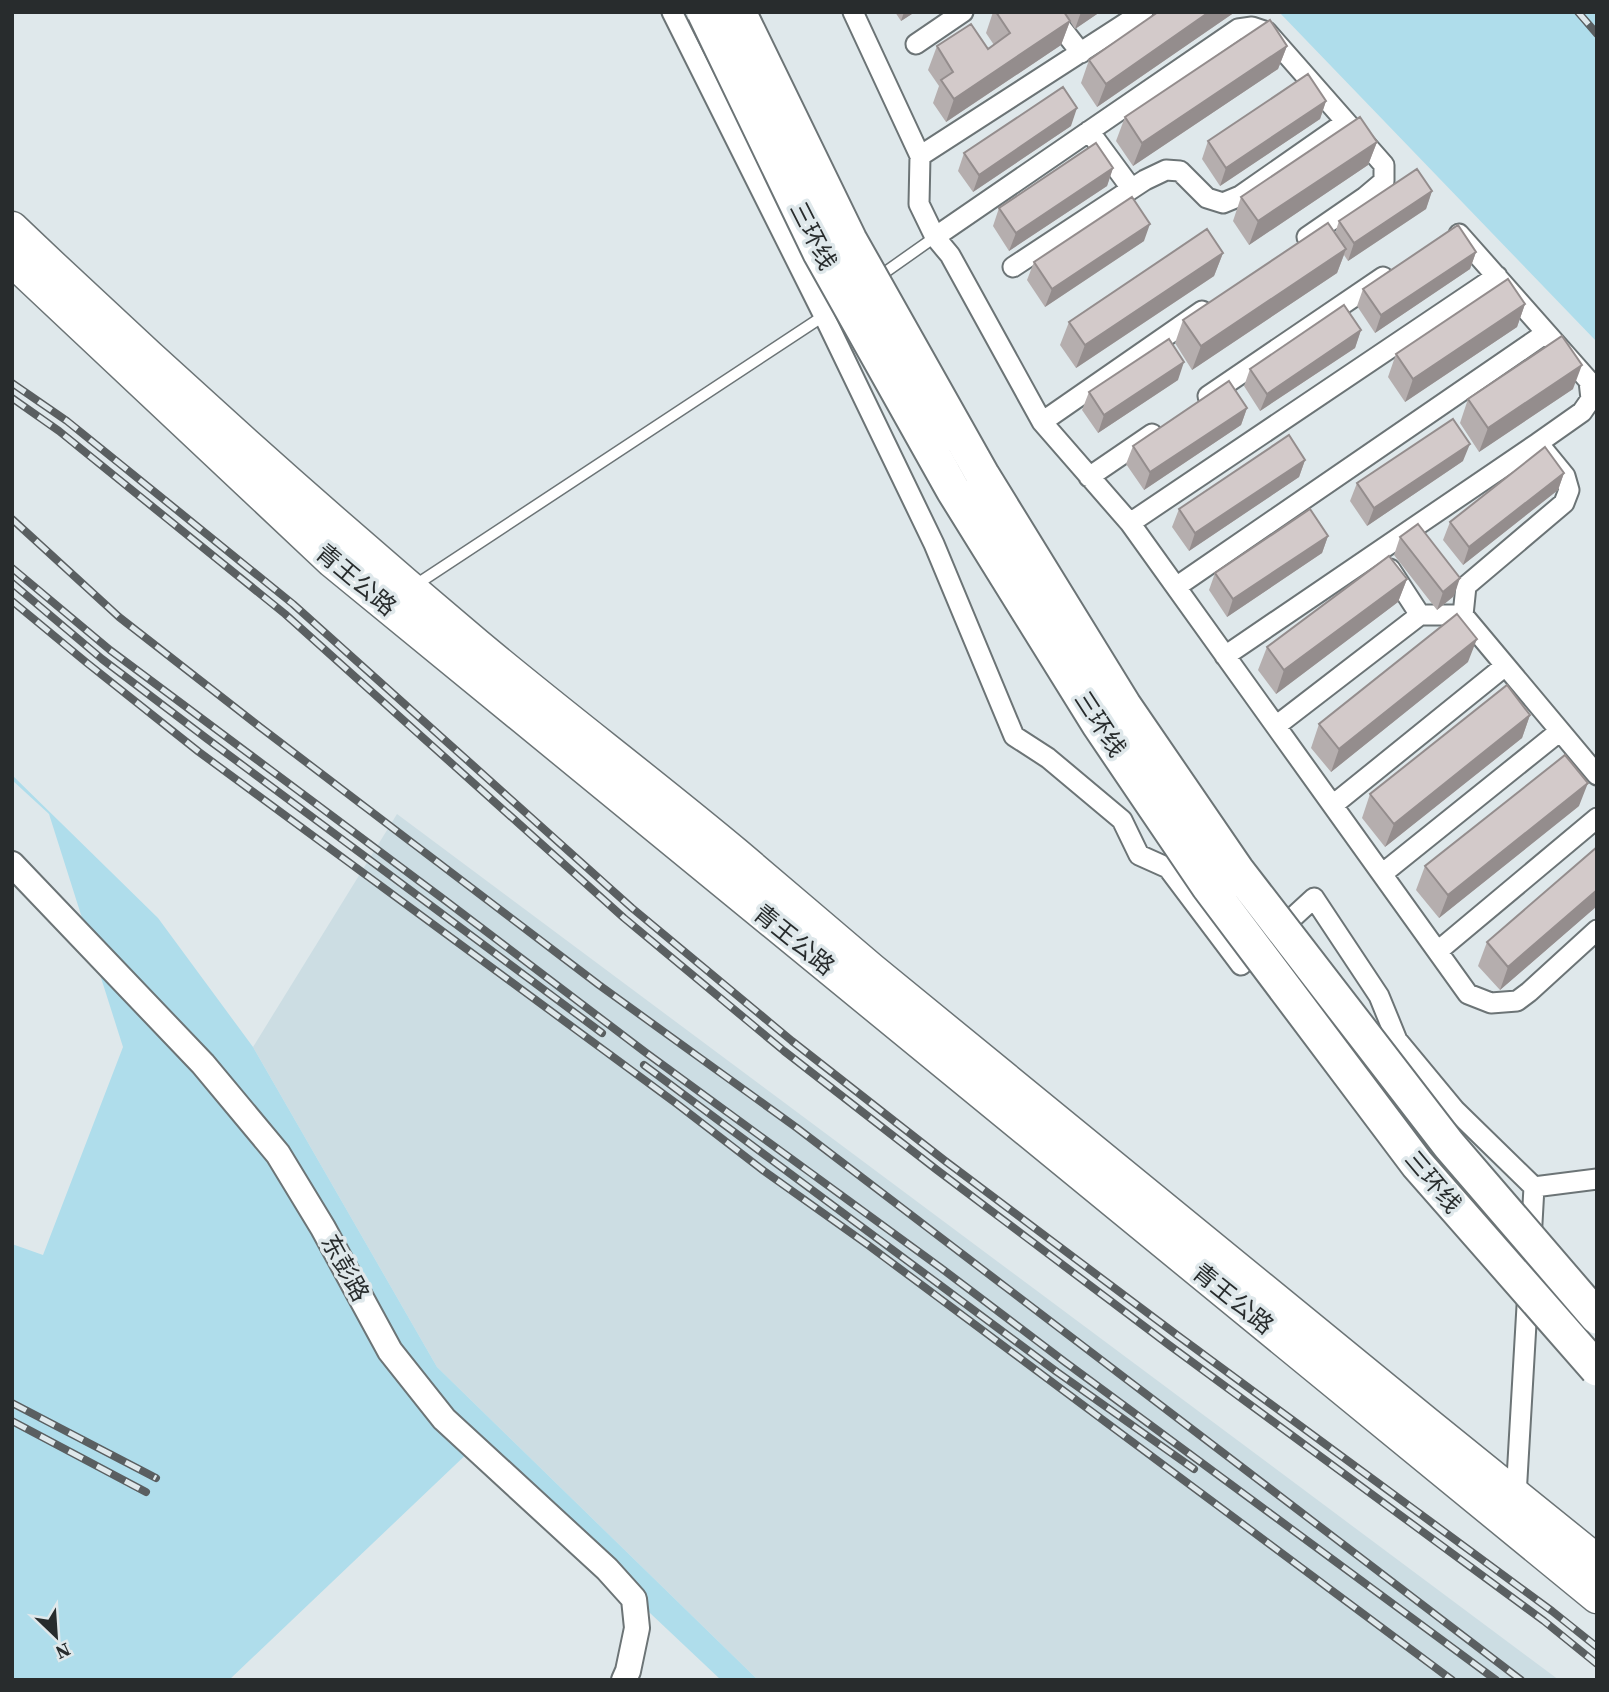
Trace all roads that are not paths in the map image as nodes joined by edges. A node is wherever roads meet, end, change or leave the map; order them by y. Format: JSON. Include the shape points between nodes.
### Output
{"nodes":[{"id":1,"x":672,"y":12,"type":"edge"},
{"id":2,"x":705,"y":12,"type":"edge"},
{"id":3,"x":739,"y":12,"type":"edge"},
{"id":4,"x":853,"y":12,"type":"edge"},
{"id":5,"x":963,"y":12,"type":"edge"},
{"id":6,"x":1049,"y":12,"type":"edge"},
{"id":7,"x":1143,"y":12,"type":"edge"},
{"id":8,"x":916,"y":44,"type":"dead end"},
{"id":9,"x":1081,"y":53,"type":"junction"},
{"id":10,"x":1346,"y":122,"type":"junction"},
{"id":11,"x":1089,"y":131,"type":"junction"},
{"id":12,"x":920,"y":156,"type":"junction"},
{"id":13,"x":1131,"y":188,"type":"junction"},
{"id":14,"x":12,"y":228,"type":"edge"},
{"id":15,"x":1447,"y":234,"type":"edge"},
{"id":16,"x":935,"y":237,"type":"junction"},
{"id":17,"x":1287,"y":251,"type":"edge"},
{"id":18,"x":12,"y":260,"type":"edge"},
{"id":19,"x":1400,"y":265,"type":"edge"},
{"id":20,"x":1013,"y":267,"type":"dead end"},
{"id":21,"x":1497,"y":276,"type":"junction"},
{"id":22,"x":869,"y":284,"type":"dead end"},
{"id":23,"x":858,"y":292,"type":"dead end"},
{"id":24,"x":1220,"y":298,"type":"edge"},
{"id":25,"x":824,"y":316,"type":"junction"},
{"id":26,"x":1546,"y":333,"type":"junction"},
{"id":27,"x":1193,"y":406,"type":"edge"},
{"id":28,"x":1042,"y":422,"type":"junction"},
{"id":29,"x":1170,"y":422,"type":"edge"},
{"id":30,"x":1538,"y":443,"type":"junction"},
{"id":31,"x":1089,"y":477,"type":"junction"},
{"id":32,"x":1130,"y":523,"type":"junction"},
{"id":33,"x":1378,"y":552,"type":"junction"},
{"id":34,"x":1176,"y":587,"type":"junction"},
{"id":35,"x":411,"y":589,"type":"junction"},
{"id":36,"x":1420,"y":615,"type":"junction"},
{"id":37,"x":1463,"y":615,"type":"junction"},
{"id":38,"x":1225,"y":656,"type":"junction"},
{"id":39,"x":1505,"y":666,"type":"junction"},
{"id":40,"x":1276,"y":726,"type":"junction"},
{"id":41,"x":1560,"y":731,"type":"junction"},
{"id":42,"x":1597,"y":775,"type":"edge"},
{"id":43,"x":1333,"y":805,"type":"junction"},
{"id":44,"x":1597,"y":818,"type":"edge"},
{"id":45,"x":12,"y":864,"type":"edge"},
{"id":46,"x":1382,"y":874,"type":"junction"},
{"id":47,"x":1597,"y":930,"type":"edge"},
{"id":48,"x":1438,"y":951,"type":"junction"},
{"id":49,"x":1597,"y":1179,"type":"edge"},
{"id":50,"x":1534,"y":1187,"type":"junction"},
{"id":51,"x":1597,"y":1317,"type":"edge"},
{"id":52,"x":1597,"y":1369,"type":"edge"},
{"id":53,"x":1517,"y":1496,"type":"junction"},
{"id":54,"x":1597,"y":1561,"type":"edge"},
{"id":55,"x":1597,"y":1597,"type":"edge"},
{"id":56,"x":624,"y":1680,"type":"edge"}],
"edges":[{"from":1,"to":25,"type":"street"},
{"from":2,"to":52,"type":"highway","name":"三环线","bridge":true,"via":[[820,253],[953,490],[1099,725],[1208,886],[1417,1164]]},
{"from":3,"to":51,"type":"highway","name":"三环线","bridge":true,"via":[[850,240],[983,476],[1124,705],[1237,870],[1449,1145]]},
{"from":4,"to":12,"type":"street"},
{"from":5,"to":8,"type":"street"},
{"from":6,"to":9,"type":"street"},
{"from":7,"to":9,"type":"street"},
{"from":9,"to":12,"type":"street"},
{"from":10,"to":11,"type":"street","via":[[1267,32],[1252,27],[1238,29]]},
{"from":10,"to":13,"type":"street","via":[[1240,197],[1223,203],[1207,198],[1181,171],[1166,170]]},
{"from":10,"to":17,"type":"street","via":[[1384,164],[1384,181]]},
{"from":11,"to":13,"type":"street"},
{"from":11,"to":16,"type":"street"},
{"from":12,"to":16,"type":"street","via":[[919,204]]},
{"from":13,"to":20,"type":"street"},
{"from":14,"to":35,"type":"main road","name":"青王公路","via":[[126,336]]},
{"from":15,"to":21,"type":"street","via":[[1458,233]]},
{"from":16,"to":22,"type":"lane"},
{"from":16,"to":28,"type":"street","via":[[950,255]]},
{"from":18,"to":55,"type":"main road","name":"青王公路","via":[[332,561]]},
{"from":19,"to":27,"type":"street"},
{"from":21,"to":26,"type":"street"},
{"from":21,"to":32,"type":"street"},
{"from":23,"to":25,"type":"lane"},
{"from":24,"to":28,"type":"street"},
{"from":25,"to":35,"type":"lane"},
{"from":25,"to":50,"type":"street","via":[[934,544],[1014,736],[1048,758],[1122,820],[1139,855],[1168,868],[1241,965],[1314,898],[1379,996],[1397,1040],[1455,1110]]},
{"from":26,"to":30,"type":"street","via":[[1589,381],[1591,399],[1582,412]]},
{"from":26,"to":34,"type":"street"},
{"from":28,"to":31,"type":"street"},
{"from":29,"to":31,"type":"street"},
{"from":30,"to":33,"type":"street"},
{"from":30,"to":37,"type":"street","via":[[1565,476],[1569,490],[1564,503],[1466,586]]},
{"from":31,"to":32,"type":"street"},
{"from":32,"to":34,"type":"street"},
{"from":33,"to":36,"type":"street"},
{"from":33,"to":38,"type":"street"},
{"from":34,"to":38,"type":"street"},
{"from":35,"to":53,"type":"main road","name":"青王公路"},
{"from":36,"to":37,"type":"street"},
{"from":36,"to":40,"type":"street"},
{"from":37,"to":39,"type":"street"},
{"from":38,"to":40,"type":"street"},
{"from":39,"to":41,"type":"street"},
{"from":39,"to":43,"type":"street"},
{"from":40,"to":43,"type":"street"},
{"from":41,"to":42,"type":"street"},
{"from":41,"to":46,"type":"street"},
{"from":43,"to":46,"type":"street"},
{"from":44,"to":48,"type":"street"},
{"from":45,"to":56,"type":"street","name":"东彭路","via":[[203,1064],[278,1154],[390,1350],[444,1419],[607,1569],[634,1600],[637,1628]]},
{"from":46,"to":48,"type":"street"},
{"from":47,"to":48,"type":"street","via":[[1517,1001],[1491,1003],[1468,994]]},
{"from":49,"to":50,"type":"street"},
{"from":50,"to":53,"type":"street"},
{"from":53,"to":54,"type":"main road","name":"青王公路"}]}
